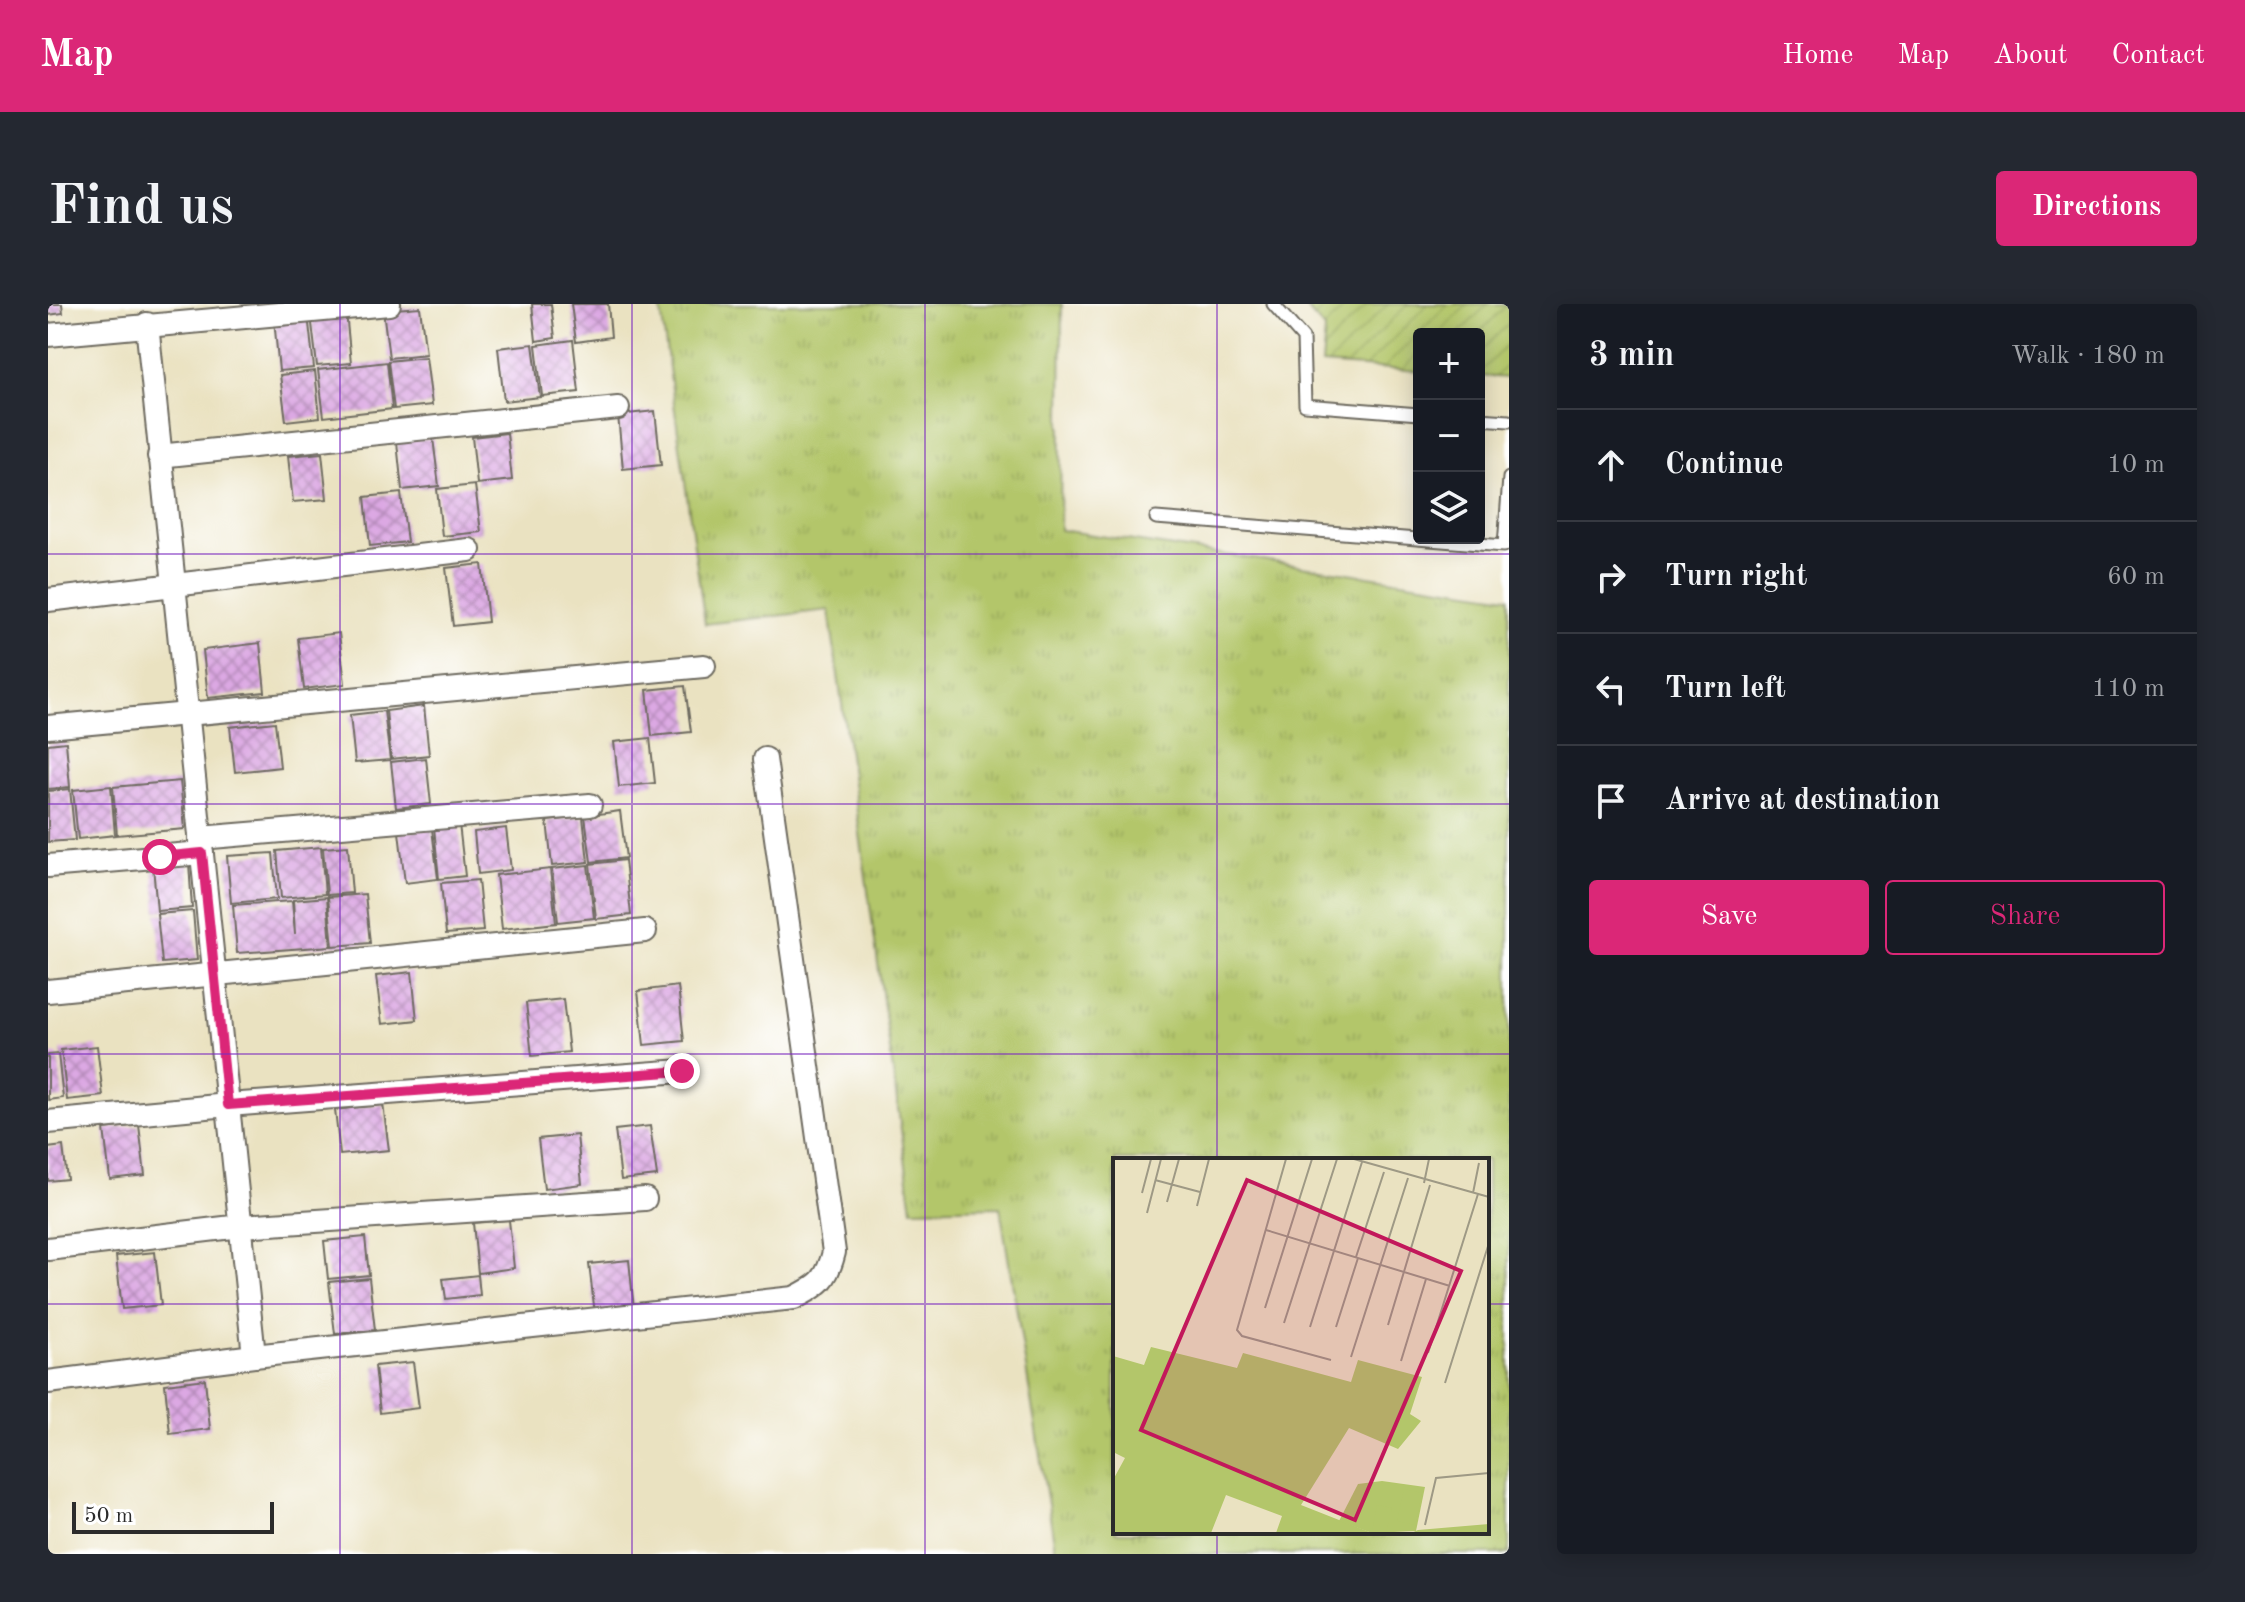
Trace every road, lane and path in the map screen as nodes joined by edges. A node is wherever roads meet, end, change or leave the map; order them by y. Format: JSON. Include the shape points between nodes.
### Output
{"nodes":[{"id":1,"x":389,"y":304,"type":"edge"},
{"id":2,"x":1273,"y":304,"type":"edge"},
{"id":3,"x":147,"y":324,"type":"junction"},
{"id":4,"x":48,"y":335,"type":"edge"},
{"id":5,"x":618,"y":408,"type":"dead end"},
{"id":6,"x":1413,"y":414,"type":"edge"},
{"id":7,"x":1485,"y":419,"type":"edge"},
{"id":8,"x":1509,"y":421,"type":"edge"},
{"id":9,"x":159,"y":456,"type":"junction"},
{"id":10,"x":1509,"y":478,"type":"edge"},
{"id":11,"x":1156,"y":518,"type":"dead end"},
{"id":12,"x":469,"y":550,"type":"dead end"},
{"id":13,"x":174,"y":587,"type":"junction"},
{"id":14,"x":48,"y":600,"type":"edge"},
{"id":15,"x":704,"y":666,"type":"dead end"},
{"id":16,"x":187,"y":713,"type":"junction"},
{"id":17,"x":48,"y":727,"type":"edge"},
{"id":18,"x":765,"y":759,"type":"dead end"},
{"id":19,"x":590,"y":805,"type":"dead end"},
{"id":20,"x":201,"y":846,"type":"junction"},
{"id":21,"x":48,"y":866,"type":"edge"},
{"id":22,"x":645,"y":931,"type":"dead end"},
{"id":23,"x":216,"y":975,"type":"junction"},
{"id":24,"x":48,"y":991,"type":"edge"},
{"id":25,"x":682,"y":1071,"type":"dead end"},
{"id":26,"x":228,"y":1105,"type":"junction"},
{"id":27,"x":48,"y":1122,"type":"edge"},
{"id":28,"x":645,"y":1199,"type":"dead end"},
{"id":29,"x":241,"y":1226,"type":"junction"},
{"id":30,"x":48,"y":1249,"type":"edge"},
{"id":31,"x":254,"y":1356,"type":"junction"},
{"id":32,"x":48,"y":1382,"type":"edge"}],
"edges":[{"from":1,"to":3,"type":"street"},
{"from":2,"to":6,"type":"lane","via":[[1303,338],[1305,405]]},
{"from":3,"to":4,"type":"street"},
{"from":3,"to":9,"type":"street"},
{"from":5,"to":9,"type":"street"},
{"from":7,"to":8,"type":"lane"},
{"from":9,"to":13,"type":"street"},
{"from":10,"to":11,"type":"lane","via":[[1504,546]]},
{"from":12,"to":13,"type":"street"},
{"from":13,"to":14,"type":"street"},
{"from":13,"to":16,"type":"street"},
{"from":15,"to":16,"type":"street"},
{"from":16,"to":17,"type":"street"},
{"from":16,"to":20,"type":"street"},
{"from":18,"to":31,"type":"street","via":[[834,1252],[828,1274],[794,1298]]},
{"from":19,"to":20,"type":"street"},
{"from":20,"to":21,"type":"street"},
{"from":20,"to":23,"type":"street"},
{"from":22,"to":23,"type":"street"},
{"from":23,"to":24,"type":"street"},
{"from":23,"to":26,"type":"street"},
{"from":25,"to":26,"type":"street"},
{"from":26,"to":27,"type":"street"},
{"from":26,"to":29,"type":"street"},
{"from":28,"to":29,"type":"street"},
{"from":29,"to":30,"type":"street"},
{"from":29,"to":31,"type":"street"},
{"from":31,"to":32,"type":"street"}]}
